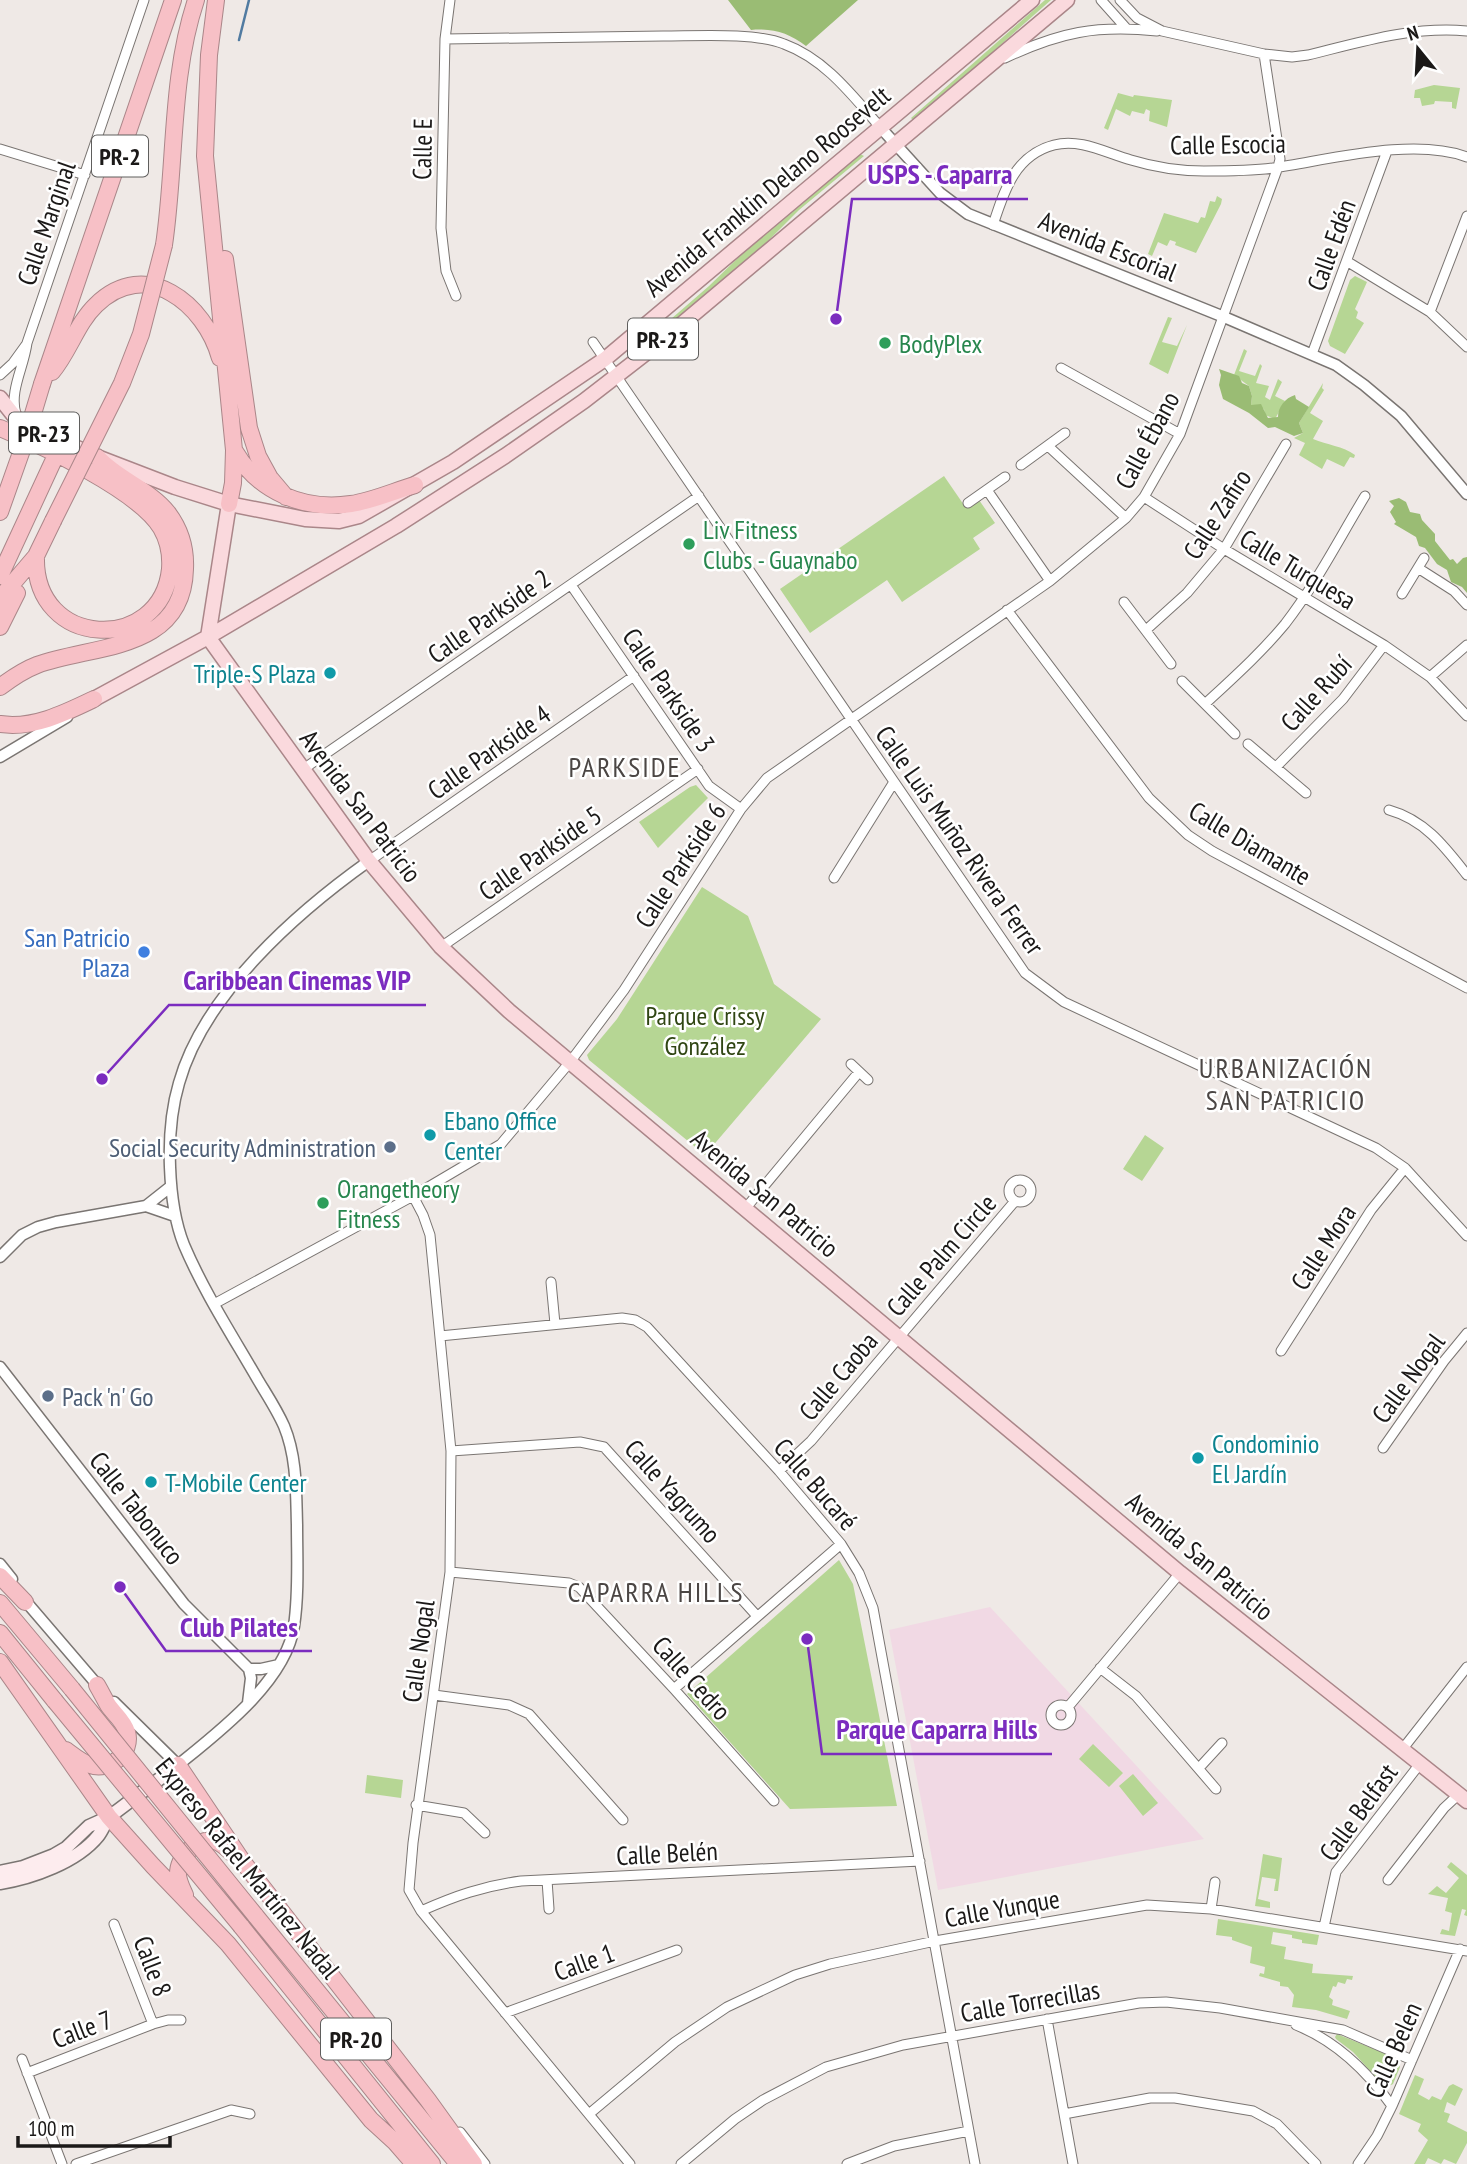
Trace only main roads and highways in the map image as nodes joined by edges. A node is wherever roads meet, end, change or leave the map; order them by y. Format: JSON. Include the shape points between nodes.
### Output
{"nodes":[{"id":1,"x":173,"y":0,"type":"edge"},
{"id":2,"x":196,"y":0,"type":"edge"},
{"id":3,"x":216,"y":0,"type":"edge"},
{"id":4,"x":1032,"y":0,"type":"edge"},
{"id":5,"x":1067,"y":0,"type":"edge"},
{"id":6,"x":209,"y":205,"type":"junction"},
{"id":7,"x":42,"y":384,"type":"junction"},
{"id":8,"x":0,"y":398,"type":"edge"},
{"id":9,"x":231,"y":404,"type":"junction"},
{"id":10,"x":0,"y":428,"type":"edge"},
{"id":11,"x":23,"y":447,"type":"junction"},
{"id":12,"x":234,"y":450,"type":"junction"},
{"id":13,"x":56,"y":455,"type":"junction"},
{"id":14,"x":97,"y":457,"type":"junction"},
{"id":15,"x":0,"y":475,"type":"edge"},
{"id":16,"x":415,"y":485,"type":"junction"},
{"id":17,"x":286,"y":497,"type":"junction"},
{"id":18,"x":229,"y":504,"type":"junction"},
{"id":19,"x":0,"y":512,"type":"edge"},
{"id":20,"x":36,"y":556,"type":"junction"},
{"id":21,"x":0,"y":576,"type":"edge"},
{"id":22,"x":0,"y":603,"type":"edge"},
{"id":23,"x":0,"y":627,"type":"edge"},
{"id":24,"x":208,"y":637,"type":"junction"},
{"id":25,"x":79,"y":654,"type":"junction"},
{"id":26,"x":0,"y":687,"type":"edge"},
{"id":27,"x":94,"y":699,"type":"joint"},
{"id":28,"x":0,"y":700,"type":"edge"},
{"id":29,"x":0,"y":724,"type":"edge"},
{"id":30,"x":0,"y":1576,"type":"edge"},
{"id":31,"x":25,"y":1602,"type":"road end"},
{"id":32,"x":0,"y":1603,"type":"edge"},
{"id":33,"x":0,"y":1633,"type":"edge"},
{"id":34,"x":0,"y":1662,"type":"edge"},
{"id":35,"x":97,"y":1685,"type":"road end"},
{"id":36,"x":59,"y":1745,"type":"junction"},
{"id":37,"x":178,"y":1765,"type":"joint"},
{"id":38,"x":1463,"y":1798,"type":"edge"},
{"id":39,"x":109,"y":1817,"type":"junction"},
{"id":40,"x":243,"y":1862,"type":"junction"},
{"id":41,"x":0,"y":1872,"type":"edge"},
{"id":42,"x":0,"y":1883,"type":"edge"},
{"id":43,"x":189,"y":1903,"type":"junction"},
{"id":44,"x":414,"y":2164,"type":"edge"},
{"id":45,"x":432,"y":2164,"type":"edge"},
{"id":46,"x":458,"y":2164,"type":"edge"},
{"id":47,"x":474,"y":2164,"type":"edge"}],
"edges":[{"from":1,"to":7,"type":"highway","number":"PR-2"},
{"from":2,"to":20,"type":"highway","number":"PR-2","bridge":true,"via":[[182,64],[164,245],[141,334],[122,383]]},
{"from":3,"to":6,"type":"highway","via":[[206,117]]},
{"from":4,"to":16,"type":"main road","name":"Avenida Franklin Delano Roosevelt","number":"PR-23","via":[[605,359]]},
{"from":5,"to":24,"type":"main road","name":"Avenida Franklin Delano Roosevelt","number":"PR-23","via":[[617,377],[445,496]]},
{"from":6,"to":9,"type":"highway"},
{"from":6,"to":17,"type":"highway","via":[[228,270],[249,428],[258,456]]},
{"from":7,"to":9,"type":"highway","via":[[61,362],[94,306],[116,291],[141,285],[174,293],[196,311],[214,340]]},
{"from":7,"to":11,"type":"highway","number":"PR-2","bridge":true},
{"from":8,"to":14,"type":"main road","name":"Avenida Franklin Delano Roosevelt","number":"PR-23","via":[[19,422]]},
{"from":9,"to":12,"type":"highway"},
{"from":10,"to":13,"type":"highway"},
{"from":11,"to":15,"type":"highway"},
{"from":11,"to":19,"type":"highway","number":"PR-2"},
{"from":12,"to":17,"type":"highway","via":[[252,476]]},
{"from":12,"to":18,"type":"highway"},
{"from":13,"to":20,"type":"highway","via":[[100,477],[151,514],[168,544],[169,577],[163,593],[140,618],[108,630],[91,629],[75,625],[48,604],[35,573]]},
{"from":13,"to":21,"type":"highway"},
{"from":14,"to":18,"type":"main road","name":"Avenida Franklin Delano Roosevelt","number":"PR-23"},
{"from":14,"to":25,"type":"highway","via":[[171,517],[184,550],[185,576],[174,609],[149,634]]},
{"from":16,"to":17,"type":"highway","via":[[354,504],[327,506]]},
{"from":16,"to":18,"type":"main road","name":"Avenida Franklin Delano Roosevelt","number":"PR-23","via":[[359,516],[339,521]]},
{"from":18,"to":24,"type":"main road"},
{"from":20,"to":22,"type":"highway","number":"PR-2"},
{"from":20,"to":23,"type":"highway"},
{"from":24,"to":27,"type":"main road","name":"Avenida Franklin Delano Roosevelt"},
{"from":24,"to":38,"type":"main road","name":"Avenida San Patricio","via":[[369,861],[441,947],[509,1012],[1180,1573]]},
{"from":25,"to":26,"type":"highway","via":[[21,672]]},
{"from":25,"to":28,"type":"highway","via":[[37,673]]},
{"from":27,"to":29,"type":"highway","via":[[40,721]]},
{"from":30,"to":31,"type":"highway"},
{"from":32,"to":46,"type":"highway","name":"Expreso Rafael Martínez Nadal","number":"PR-20","bridge":true},
{"from":33,"to":45,"type":"highway","name":"Expreso Rafael Martínez Nadal","number":"PR-20","bridge":true},
{"from":34,"to":36,"type":"highway"},
{"from":35,"to":36,"type":"highway","via":[[125,1727],[128,1742],[124,1753],[113,1763],[94,1766]]},
{"from":36,"to":39,"type":"highway"},
{"from":37,"to":39,"type":"main road"},
{"from":37,"to":40,"type":"highway"},
{"from":39,"to":41,"type":"main road","via":[[89,1826],[54,1855]]},
{"from":39,"to":42,"type":"main road","via":[[97,1837],[66,1860],[38,1874]]},
{"from":39,"to":43,"type":"highway"},
{"from":40,"to":43,"type":"highway","via":[[216,1842],[194,1847],[181,1860],[178,1874]]},
{"from":40,"to":47,"type":"highway"},
{"from":43,"to":44,"type":"highway"}]}
